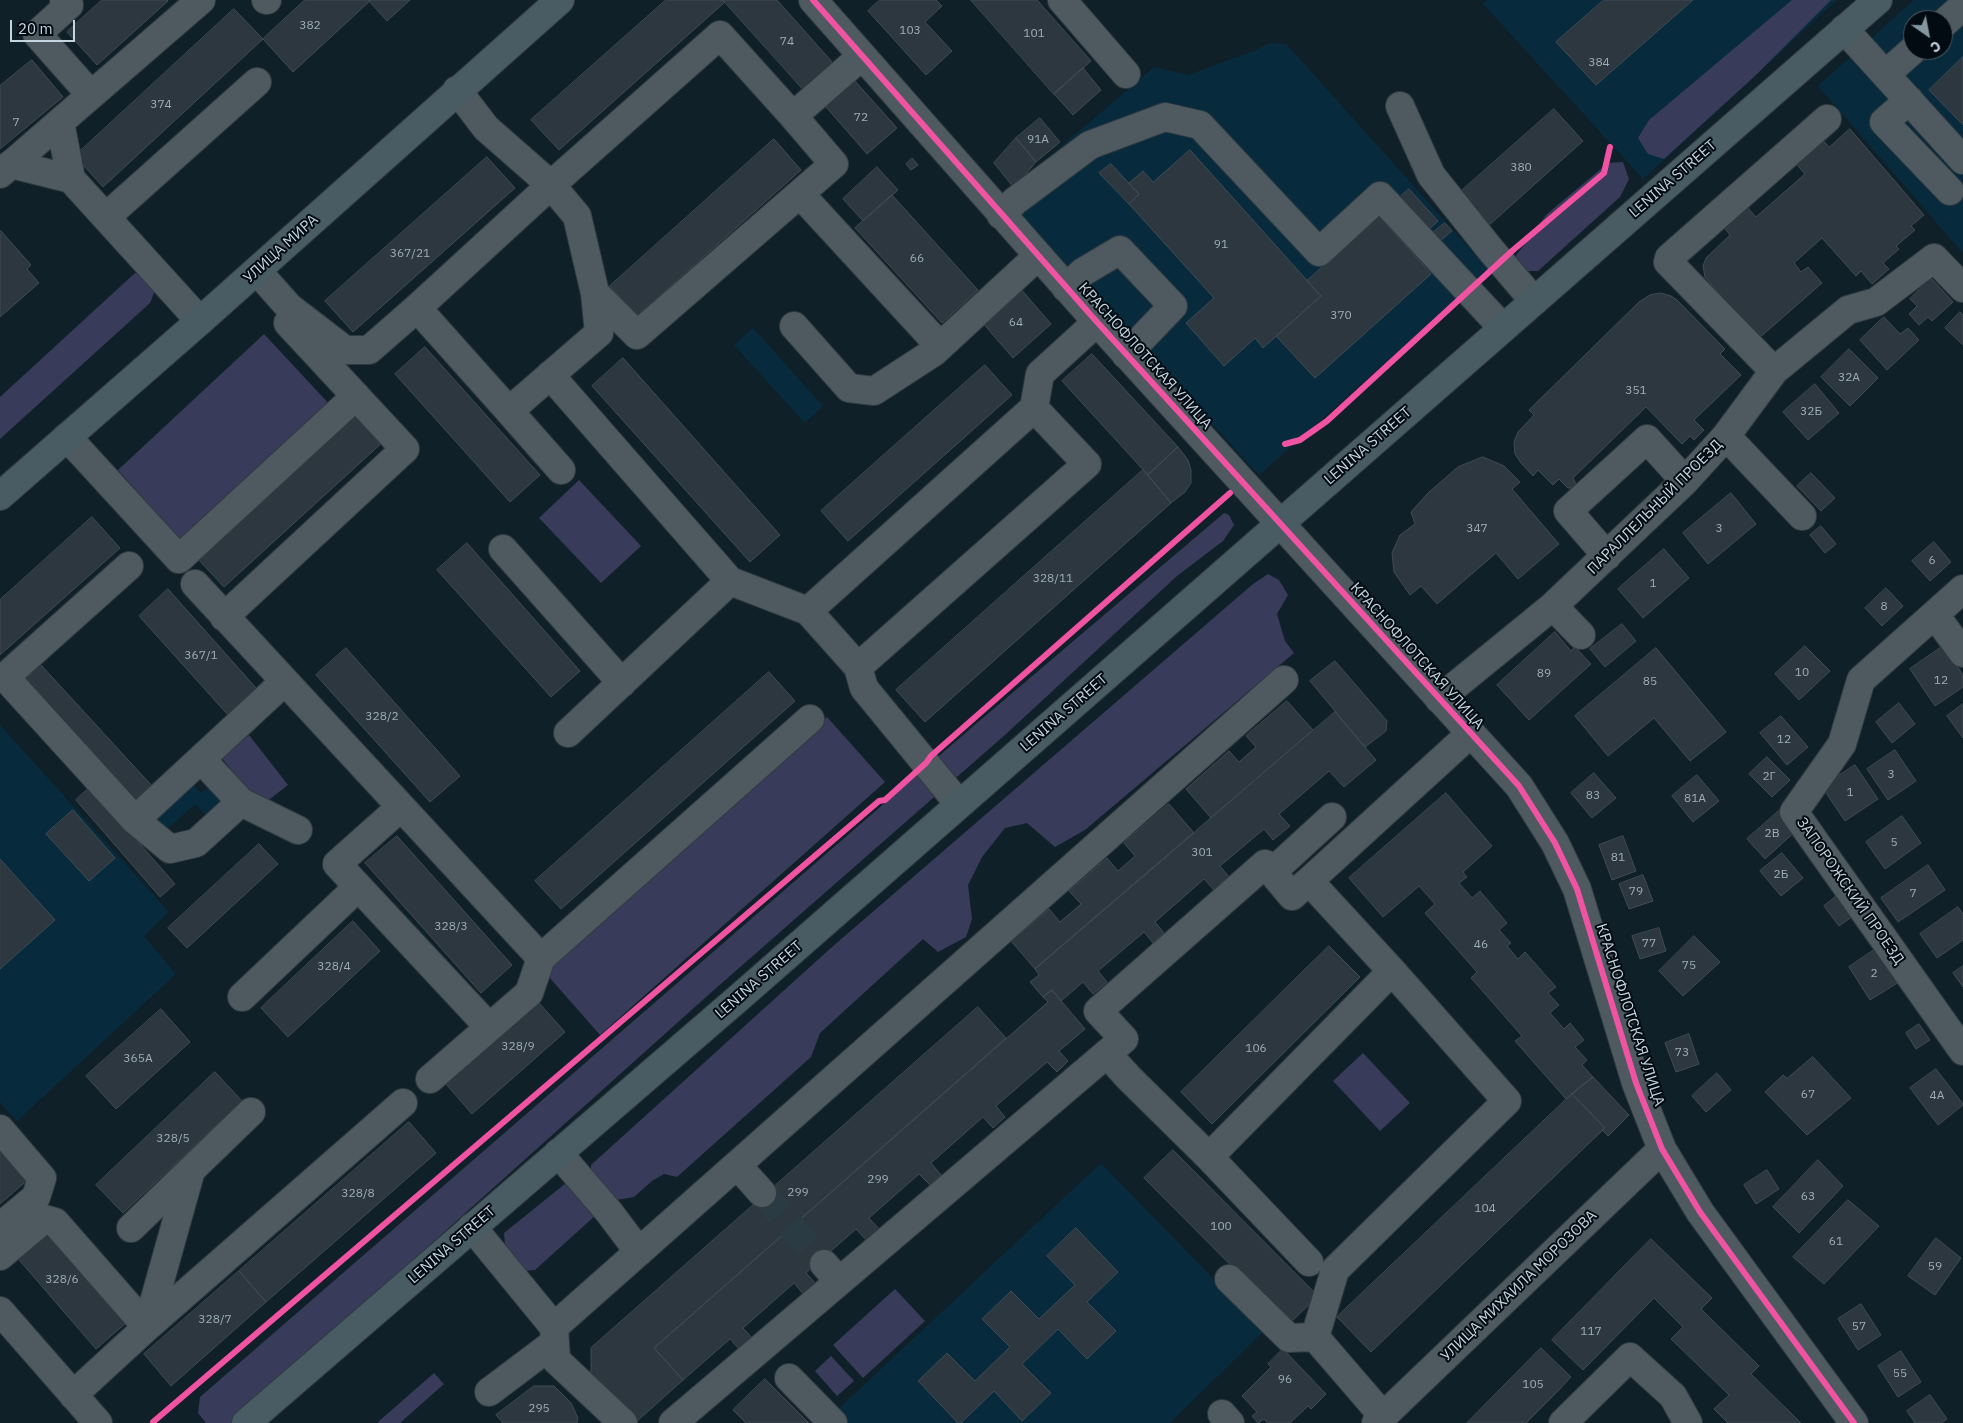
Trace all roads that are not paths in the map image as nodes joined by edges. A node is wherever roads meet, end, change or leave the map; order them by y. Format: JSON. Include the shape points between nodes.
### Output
{"nodes":[{"id":1,"x":64,"y":0,"type":"edge"},
{"id":2,"x":201,"y":0,"type":"edge"},
{"id":3,"x":560,"y":0,"type":"edge"},
{"id":4,"x":813,"y":0,"type":"edge"},
{"id":5,"x":1062,"y":0,"type":"edge"},
{"id":6,"x":1868,"y":3,"type":"edge"},
{"id":7,"x":1963,"y":6,"type":"edge"},
{"id":8,"x":1953,"y":15,"type":"edge"},
{"id":9,"x":1844,"y":29,"type":"junction"},
{"id":10,"x":862,"y":56,"type":"junction"},
{"id":11,"x":1903,"y":59,"type":"edge"},
{"id":12,"x":1126,"y":74,"type":"dead end"},
{"id":13,"x":1886,"y":74,"type":"junction"},
{"id":14,"x":257,"y":82,"type":"dead end"},
{"id":15,"x":457,"y":90,"type":"junction"},
{"id":16,"x":92,"y":95,"type":"junction"},
{"id":17,"x":1909,"y":100,"type":"junction"},
{"id":18,"x":1400,"y":106,"type":"dead end"},
{"id":19,"x":793,"y":116,"type":"junction"},
{"id":20,"x":1827,"y":118,"type":"dead end"},
{"id":21,"x":60,"y":122,"type":"junction"},
{"id":22,"x":1963,"y":160,"type":"edge"},
{"id":23,"x":5,"y":169,"type":"edge"},
{"id":24,"x":71,"y":178,"type":"junction"},
{"id":25,"x":551,"y":185,"type":"junction"},
{"id":26,"x":1950,"y":191,"type":"dead end"},
{"id":27,"x":800,"y":194,"type":"junction"},
{"id":28,"x":1001,"y":215,"type":"junction"},
{"id":29,"x":106,"y":216,"type":"junction"},
{"id":30,"x":1038,"y":256,"type":"junction"},
{"id":31,"x":252,"y":274,"type":"junction"},
{"id":32,"x":1066,"y":288,"type":"junction"},
{"id":33,"x":1963,"y":288,"type":"edge"},
{"id":34,"x":595,"y":293,"type":"junction"},
{"id":35,"x":1534,"y":300,"type":"junction"},
{"id":36,"x":417,"y":308,"type":"junction"},
{"id":37,"x":200,"y":321,"type":"junction"},
{"id":38,"x":1096,"y":322,"type":"junction"},
{"id":39,"x":794,"y":326,"type":"dead end"},
{"id":40,"x":1503,"y":328,"type":"junction"},
{"id":41,"x":940,"y":346,"type":"junction"},
{"id":42,"x":1126,"y":354,"type":"junction"},
{"id":43,"x":1774,"y":371,"type":"junction"},
{"id":44,"x":550,"y":375,"type":"junction"},
{"id":45,"x":356,"y":396,"type":"junction"},
{"id":46,"x":1034,"y":408,"type":"junction"},
{"id":47,"x":509,"y":410,"type":"junction"},
{"id":48,"x":1726,"y":436,"type":"junction"},
{"id":49,"x":67,"y":437,"type":"junction"},
{"id":50,"x":560,"y":470,"type":"dead end"},
{"id":51,"x":1685,"y":481,"type":"junction"},
{"id":52,"x":0,"y":496,"type":"edge"},
{"id":53,"x":1802,"y":516,"type":"dead end"},
{"id":54,"x":1280,"y":525,"type":"junction"},
{"id":55,"x":503,"y":549,"type":"dead end"},
{"id":56,"x":1607,"y":556,"type":"junction"},
{"id":57,"x":128,"y":566,"type":"dead end"},
{"id":58,"x":730,"y":581,"type":"junction"},
{"id":59,"x":195,"y":584,"type":"dead end"},
{"id":60,"x":1963,"y":589,"type":"edge"},
{"id":61,"x":1552,"y":606,"type":"junction"},
{"id":62,"x":808,"y":611,"type":"junction"},
{"id":63,"x":1935,"y":615,"type":"junction"},
{"id":64,"x":224,"y":617,"type":"junction"},
{"id":65,"x":1582,"y":635,"type":"dead end"},
{"id":66,"x":1963,"y":653,"type":"edge"},
{"id":67,"x":858,"y":667,"type":"junction"},
{"id":68,"x":2,"y":677,"type":"edge"},
{"id":69,"x":1284,"y":680,"type":"dead end"},
{"id":70,"x":284,"y":682,"type":"junction"},
{"id":71,"x":622,"y":683,"type":"junction"},
{"id":72,"x":1439,"y":699,"type":"junction"},
{"id":73,"x":810,"y":719,"type":"dead end"},
{"id":74,"x":568,"y":733,"type":"dead end"},
{"id":75,"x":1470,"y":734,"type":"junction"},
{"id":76,"x":201,"y":759,"type":"junction"},
{"id":77,"x":241,"y":802,"type":"junction"},
{"id":78,"x":959,"y":804,"type":"junction"},
{"id":79,"x":401,"y":807,"type":"junction"},
{"id":80,"x":1332,"y":817,"type":"dead end"},
{"id":81,"x":135,"y":820,"type":"junction"},
{"id":82,"x":298,"y":830,"type":"dead end"},
{"id":83,"x":1272,"y":872,"type":"junction"},
{"id":84,"x":1309,"y":880,"type":"junction"},
{"id":85,"x":358,"y":887,"type":"junction"},
{"id":86,"x":542,"y":958,"type":"junction"},
{"id":87,"x":1392,"y":971,"type":"junction"},
{"id":88,"x":242,"y":997,"type":"dead end"},
{"id":89,"x":489,"y":1027,"type":"junction"},
{"id":90,"x":1963,"y":1051,"type":"edge"},
{"id":91,"x":1107,"y":1054,"type":"junction"},
{"id":92,"x":430,"y":1079,"type":"dead end"},
{"id":93,"x":403,"y":1103,"type":"dead end"},
{"id":94,"x":251,"y":1112,"type":"dead end"},
{"id":95,"x":0,"y":1129,"type":"edge"},
{"id":96,"x":1662,"y":1149,"type":"junction"},
{"id":97,"x":558,"y":1153,"type":"junction"},
{"id":98,"x":1209,"y":1157,"type":"junction"},
{"id":99,"x":737,"y":1165,"type":"junction"},
{"id":100,"x":191,"y":1170,"type":"junction"},
{"id":101,"x":762,"y":1193,"type":"tunnel mouth"},
{"id":102,"x":0,"y":1227,"type":"edge"},
{"id":103,"x":472,"y":1227,"type":"junction"},
{"id":104,"x":131,"y":1228,"type":"dead end"},
{"id":105,"x":639,"y":1252,"type":"junction"},
{"id":106,"x":0,"y":1256,"type":"edge"},
{"id":107,"x":1309,"y":1262,"type":"dead end"},
{"id":108,"x":1229,"y":1279,"type":"dead end"},
{"id":109,"x":0,"y":1312,"type":"edge"},
{"id":110,"x":147,"y":1327,"type":"junction"},
{"id":111,"x":554,"y":1335,"type":"junction"},
{"id":112,"x":1315,"y":1337,"type":"junction"},
{"id":113,"x":789,"y":1378,"type":"dead end"},
{"id":114,"x":489,"y":1392,"type":"dead end"},
{"id":115,"x":73,"y":1395,"type":"junction"},
{"id":116,"x":1379,"y":1419,"type":"edge"},
{"id":117,"x":98,"y":1423,"type":"edge"},
{"id":118,"x":246,"y":1423,"type":"edge"},
{"id":119,"x":623,"y":1423,"type":"edge"},
{"id":120,"x":673,"y":1423,"type":"edge"},
{"id":121,"x":833,"y":1423,"type":"edge"},
{"id":122,"x":1563,"y":1423,"type":"edge"},
{"id":123,"x":1688,"y":1423,"type":"edge"},
{"id":124,"x":1854,"y":1423,"type":"edge"}],
"edges":[{"from":1,"to":16,"type":"street","via":[[69,5],[37,34]]},
{"from":2,"to":16,"type":"street"},
{"from":3,"to":15,"type":"main road","name":"УЛИЦА МИРА"},
{"from":4,"to":10,"type":"street","name":"КРАСНОФЛОТСКАЯ УЛИЦА"},
{"from":5,"to":12,"type":"street"},
{"from":6,"to":9,"type":"main road","name":"LENINA STREET"},
{"from":7,"to":8,"type":"street"},
{"from":9,"to":13,"type":"street"},
{"from":9,"to":35,"type":"main road","name":"LENINA STREET"},
{"from":10,"to":19,"type":"street"},
{"from":10,"to":28,"type":"street","name":"КРАСНОФЛОТСКАЯ УЛИЦА"},
{"from":11,"to":13,"type":"street"},
{"from":13,"to":17,"type":"street"},
{"from":14,"to":29,"type":"street"},
{"from":15,"to":25,"type":"street","via":[[486,128]]},
{"from":15,"to":31,"type":"main road","name":"УЛИЦА МИРА"},
{"from":16,"to":21,"type":"street"},
{"from":17,"to":22,"type":"street"},
{"from":17,"to":26,"type":"street","via":[[1884,122]]},
{"from":18,"to":35,"type":"street","via":[[1431,175]]},
{"from":19,"to":25,"type":"street","via":[[720,35]]},
{"from":19,"to":27,"type":"street","via":[[834,164]]},
{"from":20,"to":43,"type":"street","via":[[1668,262]]},
{"from":21,"to":23,"type":"street"},
{"from":21,"to":24,"type":"street"},
{"from":23,"to":24,"type":"street"},
{"from":24,"to":29,"type":"street"},
{"from":25,"to":34,"type":"street","via":[[577,216]]},
{"from":25,"to":36,"type":"street"},
{"from":27,"to":34,"type":"street","via":[[637,335]]},
{"from":27,"to":41,"type":"street"},
{"from":28,"to":30,"type":"street","name":"КРАСНОФЛОТСКАЯ УЛИЦА"},
{"from":28,"to":40,"type":"street","via":[[1090,144],[1165,117],[1200,125],[1319,252],[1380,196]]},
{"from":29,"to":37,"type":"street"},
{"from":30,"to":32,"type":"street","name":"КРАСНОФЛОТСКАЯ УЛИЦА"},
{"from":30,"to":41,"type":"street"},
{"from":31,"to":36,"type":"street","via":[[345,350],[369,350]]},
{"from":31,"to":37,"type":"main road","name":"УЛИЦА МИРА"},
{"from":31,"to":45,"type":"street"},
{"from":32,"to":38,"type":"street","name":"КРАСНОФЛОТСКАЯ УЛИЦА"},
{"from":32,"to":42,"type":"street","via":[[1083,272],[1120,250],[1173,306]]},
{"from":33,"to":43,"type":"street","name":"ПАРАЛЛЕЛЬНЫЙ ПРОЕЗД","via":[[1934,258],[1876,302],[1848,310]]},
{"from":34,"to":44,"type":"street","via":[[599,333]]},
{"from":35,"to":40,"type":"main road","name":"LENINA STREET"},
{"from":36,"to":47,"type":"street"},
{"from":37,"to":49,"type":"main road","name":"УЛИЦА МИРА"},
{"from":38,"to":42,"type":"street","name":"КРАСНОФЛОТСКАЯ УЛИЦА"},
{"from":38,"to":46,"type":"street","via":[[1040,374]]},
{"from":39,"to":41,"type":"street","via":[[849,388],[874,391]]},
{"from":40,"to":54,"type":"main road","name":"LENINA STREET"},
{"from":42,"to":54,"type":"street","name":"КРАСНОФЛОТСКАЯ УЛИЦА"},
{"from":43,"to":48,"type":"street","name":"ПАРАЛЛЕЛЬНЫЙ ПРОЕЗД"},
{"from":44,"to":47,"type":"street"},
{"from":44,"to":58,"type":"street"},
{"from":45,"to":49,"type":"street","via":[[179,559]]},
{"from":45,"to":64,"type":"street","via":[[404,449]]},
{"from":46,"to":62,"type":"street"},
{"from":46,"to":67,"type":"street","via":[[1086,464]]},
{"from":47,"to":50,"type":"street"},
{"from":48,"to":51,"type":"street","name":"ПАРАЛЛЕЛЬНЫЙ ПРОЕЗД"},
{"from":48,"to":53,"type":"street"},
{"from":49,"to":52,"type":"main road","name":"УЛИЦА МИРА"},
{"from":51,"to":56,"type":"street","name":"ПАРАЛЛЕЛЬНЫЙ ПРОЕЗД"},
{"from":51,"to":56,"type":"street","via":[[1647,439],[1568,511]]},
{"from":54,"to":72,"type":"street","name":"КРАСНОФЛОТСКАЯ УЛИЦА"},
{"from":54,"to":78,"type":"main road","name":"LENINA STREET"},
{"from":55,"to":71,"type":"street"},
{"from":56,"to":61,"type":"street","name":"ПАРАЛЛЕЛЬНЫЙ ПРОЕЗД"},
{"from":57,"to":68,"type":"street"},
{"from":58,"to":62,"type":"street"},
{"from":58,"to":71,"type":"street"},
{"from":59,"to":64,"type":"street"},
{"from":60,"to":63,"type":"street"},
{"from":61,"to":65,"type":"street"},
{"from":61,"to":72,"type":"street","name":"ПАРАЛЛЕЛЬНЫЙ ПРОЕЗД"},
{"from":62,"to":67,"type":"street"},
{"from":63,"to":66,"type":"street"},
{"from":63,"to":90,"type":"street","name":"ЗАПОРОЖСКИЙ ПРОЕЗД","via":[[1860,680],[1842,744],[1794,812]]},
{"from":64,"to":70,"type":"street"},
{"from":67,"to":78,"type":"street","via":[[864,688]]},
{"from":68,"to":81,"type":"street"},
{"from":69,"to":99,"type":"street"},
{"from":70,"to":76,"type":"street"},
{"from":70,"to":79,"type":"street"},
{"from":71,"to":74,"type":"street"},
{"from":72,"to":75,"type":"street","name":"КРАСНОФЛОТСКАЯ УЛИЦА"},
{"from":73,"to":86,"type":"street"},
{"from":75,"to":84,"type":"street"},
{"from":75,"to":96,"type":"street","name":"КРАСНОФЛОТСКАЯ УЛИЦА","via":[[1519,786],[1556,843],[1577,889],[1636,1083]]},
{"from":76,"to":77,"type":"street"},
{"from":76,"to":81,"type":"street"},
{"from":77,"to":81,"type":"street","via":[[196,843],[170,849]]},
{"from":77,"to":82,"type":"street"},
{"from":78,"to":97,"type":"main road","name":"LENINA STREET"},
{"from":79,"to":85,"type":"street","via":[[337,864]]},
{"from":79,"to":86,"type":"street"},
{"from":80,"to":83,"type":"street"},
{"from":83,"to":84,"type":"street","via":[[1292,896]]},
{"from":83,"to":91,"type":"street","via":[[1265,864],[1098,1011],[1124,1039]]},
{"from":84,"to":87,"type":"street"},
{"from":85,"to":88,"type":"street"},
{"from":85,"to":89,"type":"street"},
{"from":86,"to":89,"type":"street","via":[[528,993]]},
{"from":87,"to":98,"type":"street"},
{"from":87,"to":112,"type":"street","via":[[1507,1101],[1335,1270]]},
{"from":89,"to":92,"type":"street"},
{"from":91,"to":98,"type":"street"},
{"from":91,"to":120,"type":"street","via":[[831,1272]]},
{"from":93,"to":110,"type":"street"},
{"from":94,"to":100,"type":"street"},
{"from":95,"to":102,"type":"street","via":[[42,1178],[36,1197]]},
{"from":96,"to":116,"type":"street","name":"УЛИЦА МИХАИЛА МОРОЗОВА"},
{"from":96,"to":124,"type":"street","name":"КРАСНОФЛОТСКАЯ УЛИЦА","via":[[1700,1212]]},
{"from":97,"to":103,"type":"main road","name":"LENINA STREET"},
{"from":97,"to":105,"type":"street","via":[[610,1212]]},
{"from":98,"to":107,"type":"street"},
{"from":99,"to":101,"type":"street"},
{"from":99,"to":105,"type":"street"},
{"from":100,"to":104,"type":"street"},
{"from":100,"to":110,"type":"street"},
{"from":103,"to":111,"type":"street"},
{"from":103,"to":118,"type":"main road","name":"LENINA STREET"},
{"from":105,"to":111,"type":"street"},
{"from":106,"to":110,"type":"street","via":[[44,1219],[55,1222]]},
{"from":108,"to":112,"type":"street","via":[[1289,1338]]},
{"from":109,"to":115,"type":"street"},
{"from":110,"to":115,"type":"street"},
{"from":111,"to":114,"type":"street"},
{"from":111,"to":119,"type":"street","via":[[556,1360]]},
{"from":112,"to":116,"type":"street"},
{"from":113,"to":121,"type":"street"},
{"from":115,"to":117,"type":"street"},
{"from":122,"to":123,"type":"street","via":[[1630,1357],[1672,1396]]}]}
